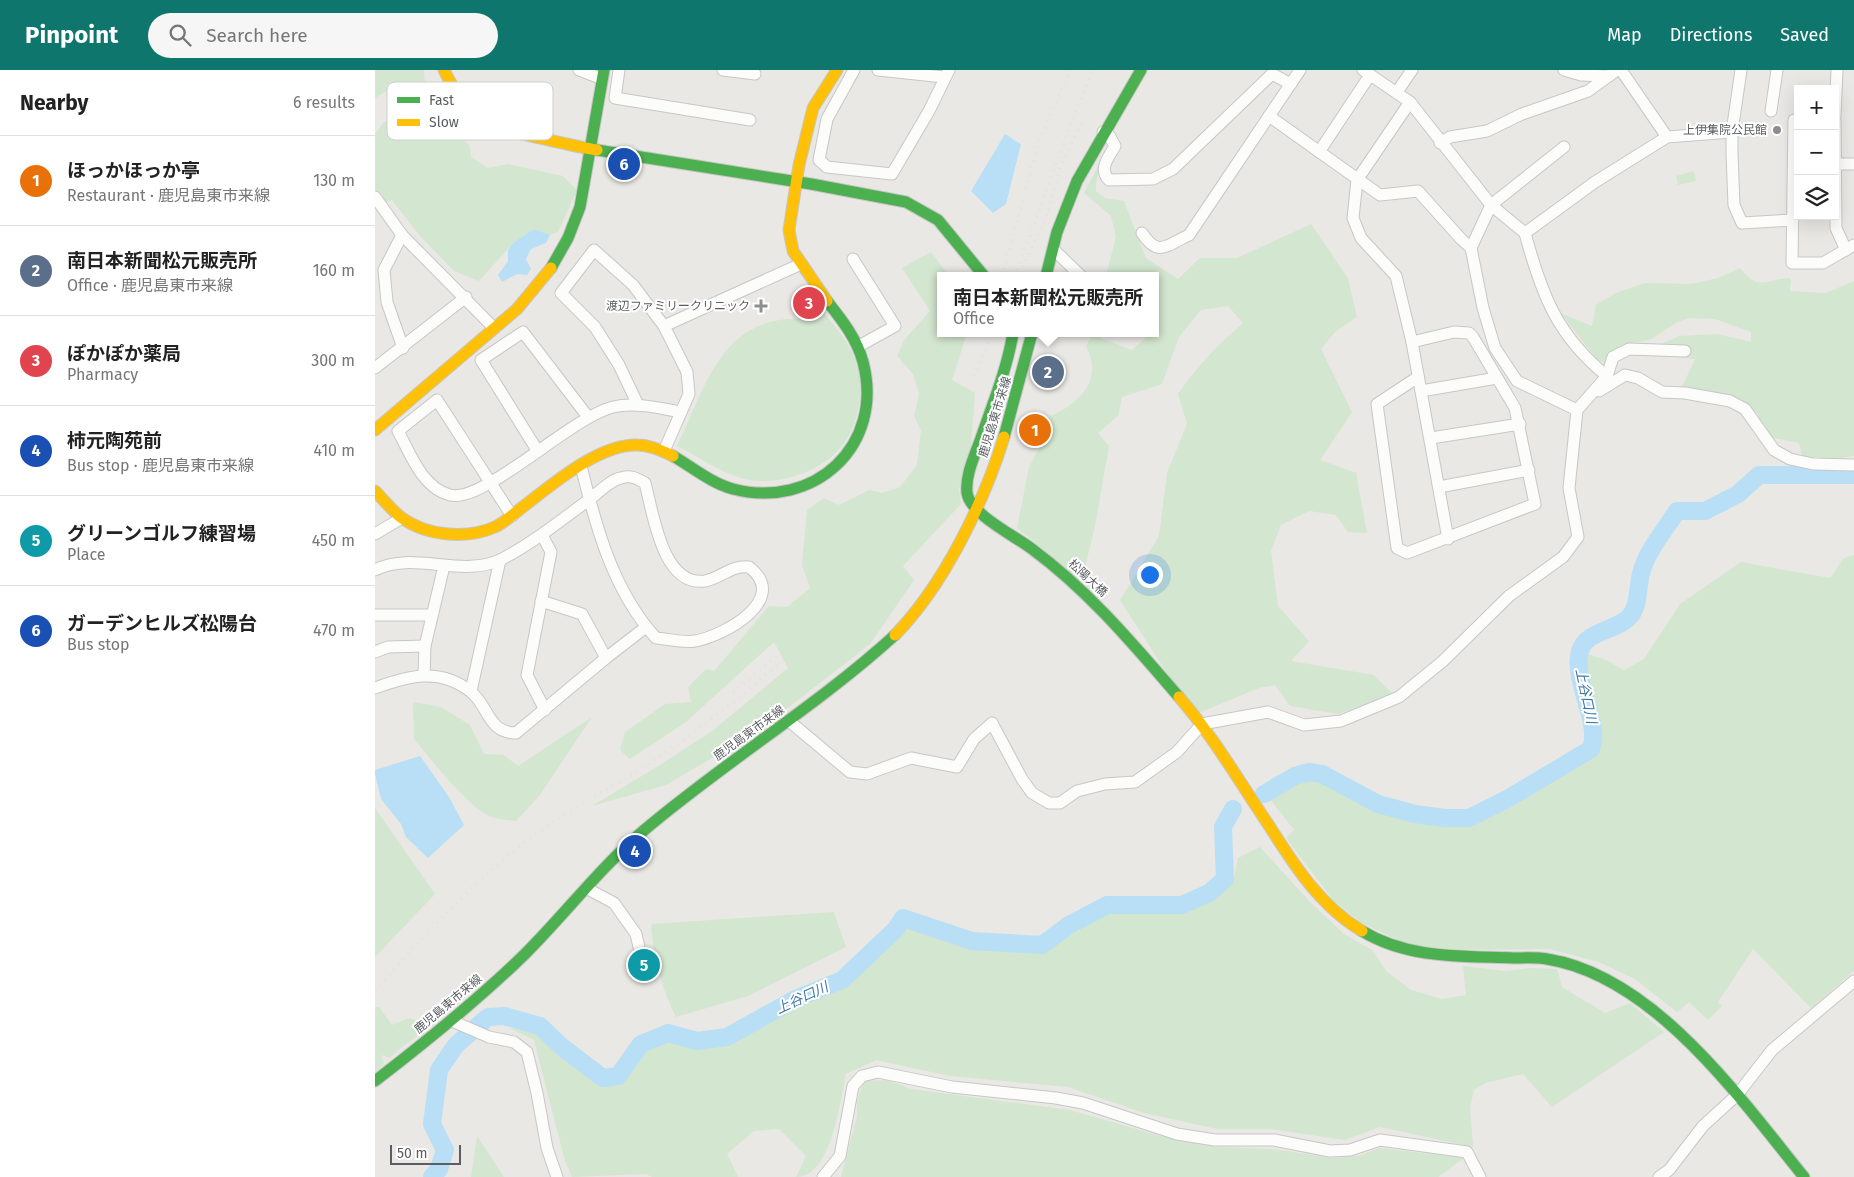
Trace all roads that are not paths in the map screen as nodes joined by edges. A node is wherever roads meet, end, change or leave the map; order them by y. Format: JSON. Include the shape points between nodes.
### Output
{"nodes":[{"id":1,"x":444,"y":70,"type":"edge"},
{"id":2,"x":579,"y":70,"type":"edge"},
{"id":3,"x":619,"y":70,"type":"edge"},
{"id":4,"x":723,"y":70,"type":"edge"},
{"id":5,"x":837,"y":70,"type":"edge"},
{"id":6,"x":854,"y":70,"type":"edge"},
{"id":7,"x":878,"y":70,"type":"edge"},
{"id":8,"x":1141,"y":70,"type":"edge"},
{"id":9,"x":1300,"y":70,"type":"edge"},
{"id":10,"x":1412,"y":70,"type":"edge"},
{"id":11,"x":1564,"y":70,"type":"edge"},
{"id":12,"x":1621,"y":70,"type":"edge"},
{"id":13,"x":1741,"y":70,"type":"edge"},
{"id":14,"x":1777,"y":70,"type":"edge"},
{"id":15,"x":1837,"y":70,"type":"edge"},
{"id":16,"x":1367,"y":72,"type":"edge"},
{"id":17,"x":1613,"y":73,"type":"edge"},
{"id":18,"x":755,"y":74,"type":"dead end"},
{"id":19,"x":946,"y":74,"type":"edge"},
{"id":20,"x":603,"y":75,"type":"edge"},
{"id":21,"x":451,"y":82,"type":"edge"},
{"id":22,"x":1291,"y":84,"type":"junction"},
{"id":23,"x":1836,"y":85,"type":"edge"},
{"id":24,"x":1397,"y":92,"type":"junction"},
{"id":25,"x":1410,"y":102,"type":"junction"},
{"id":26,"x":1771,"y":111,"type":"dead end"},
{"id":27,"x":1269,"y":116,"type":"junction"},
{"id":28,"x":750,"y":120,"type":"dead end"},
{"id":29,"x":1794,"y":120,"type":"edge"},
{"id":30,"x":1103,"y":132,"type":"junction"},
{"id":31,"x":1732,"y":132,"type":"junction"},
{"id":32,"x":1667,"y":137,"type":"junction"},
{"id":33,"x":548,"y":140,"type":"edge"},
{"id":34,"x":1440,"y":143,"type":"junction"},
{"id":35,"x":1564,"y":147,"type":"dead end"},
{"id":36,"x":590,"y":149,"type":"junction"},
{"id":37,"x":1319,"y":152,"type":"junction"},
{"id":38,"x":1839,"y":164,"type":"edge"},
{"id":39,"x":1854,"y":164,"type":"edge"},
{"id":40,"x":1836,"y":175,"type":"edge"},
{"id":41,"x":1357,"y":180,"type":"junction"},
{"id":42,"x":796,"y":182,"type":"junction"},
{"id":43,"x":375,"y":196,"type":"edge"},
{"id":44,"x":1491,"y":205,"type":"junction"},
{"id":45,"x":1793,"y":220,"type":"junction"},
{"id":46,"x":1142,"y":233,"type":"dead end"},
{"id":47,"x":1525,"y":233,"type":"junction"},
{"id":48,"x":402,"y":235,"type":"junction"},
{"id":49,"x":1053,"y":248,"type":"junction"},
{"id":50,"x":1471,"y":248,"type":"junction"},
{"id":51,"x":1850,"y":248,"type":"edge"},
{"id":52,"x":853,"y":259,"type":"dead end"},
{"id":53,"x":801,"y":264,"type":"junction"},
{"id":54,"x":981,"y":272,"type":"edge"},
{"id":55,"x":1047,"y":272,"type":"edge"},
{"id":56,"x":1077,"y":272,"type":"edge"},
{"id":57,"x":466,"y":297,"type":"junction"},
{"id":58,"x":664,"y":326,"type":"junction"},
{"id":59,"x":494,"y":328,"type":"junction"},
{"id":60,"x":1012,"y":337,"type":"edge"},
{"id":61,"x":1031,"y":337,"type":"edge"},
{"id":62,"x":1412,"y":342,"type":"junction"},
{"id":63,"x":859,"y":346,"type":"junction"},
{"id":64,"x":403,"y":348,"type":"junction"},
{"id":65,"x":1685,"y":351,"type":"dead end"},
{"id":66,"x":375,"y":368,"type":"edge"},
{"id":67,"x":1607,"y":376,"type":"junction"},
{"id":68,"x":1418,"y":377,"type":"junction"},
{"id":69,"x":1497,"y":378,"type":"junction"},
{"id":70,"x":1421,"y":391,"type":"junction"},
{"id":71,"x":638,"y":405,"type":"junction"},
{"id":72,"x":1577,"y":410,"type":"junction"},
{"id":73,"x":681,"y":412,"type":"junction"},
{"id":74,"x":588,"y":418,"type":"junction"},
{"id":75,"x":1520,"y":424,"type":"junction"},
{"id":76,"x":375,"y":430,"type":"edge"},
{"id":77,"x":1431,"y":438,"type":"junction"},
{"id":78,"x":537,"y":450,"type":"junction"},
{"id":79,"x":664,"y":450,"type":"junction"},
{"id":80,"x":1854,"y":465,"type":"edge"},
{"id":81,"x":581,"y":466,"type":"junction"},
{"id":82,"x":1529,"y":470,"type":"junction"},
{"id":83,"x":489,"y":483,"type":"junction"},
{"id":84,"x":1439,"y":487,"type":"junction"},
{"id":85,"x":375,"y":491,"type":"edge"},
{"id":86,"x":589,"y":499,"type":"junction"},
{"id":87,"x":976,"y":511,"type":"junction"},
{"id":88,"x":512,"y":516,"type":"junction"},
{"id":89,"x":402,"y":518,"type":"junction"},
{"id":90,"x":375,"y":534,"type":"edge"},
{"id":91,"x":542,"y":534,"type":"junction"},
{"id":92,"x":1448,"y":539,"type":"junction"},
{"id":93,"x":500,"y":560,"type":"junction"},
{"id":94,"x":444,"y":566,"type":"junction"},
{"id":95,"x":375,"y":570,"type":"edge"},
{"id":96,"x":541,"y":601,"type":"junction"},
{"id":97,"x":375,"y":615,"type":"edge"},
{"id":98,"x":433,"y":615,"type":"junction"},
{"id":99,"x":647,"y":628,"type":"junction"},
{"id":100,"x":425,"y":646,"type":"junction"},
{"id":101,"x":375,"y":652,"type":"edge"},
{"id":102,"x":606,"y":658,"type":"junction"},
{"id":103,"x":424,"y":675,"type":"junction"},
{"id":104,"x":375,"y":688,"type":"edge"},
{"id":105,"x":471,"y":691,"type":"junction"},
{"id":106,"x":545,"y":710,"type":"junction"},
{"id":107,"x":789,"y":721,"type":"junction"},
{"id":108,"x":1203,"y":724,"type":"junction"},
{"id":109,"x":586,"y":888,"type":"junction"},
{"id":110,"x":639,"y":947,"type":"dead end"},
{"id":111,"x":1854,"y":981,"type":"edge"},
{"id":112,"x":452,"y":1020,"type":"junction"},
{"id":113,"x":375,"y":1081,"type":"edge"},
{"id":114,"x":1737,"y":1095,"type":"junction"},
{"id":115,"x":557,"y":1177,"type":"edge"},
{"id":116,"x":823,"y":1177,"type":"edge"},
{"id":117,"x":1480,"y":1177,"type":"edge"},
{"id":118,"x":1659,"y":1177,"type":"edge"},
{"id":119,"x":1804,"y":1177,"type":"edge"}],
"edges":[{"from":1,"to":21,"type":"street"},
{"from":2,"to":20,"type":"street"},
{"from":3,"to":28,"type":"street","via":[[615,98]]},
{"from":4,"to":18,"type":"street"},
{"from":5,"to":42,"type":"street","via":[[813,108]]},
{"from":6,"to":19,"type":"street","via":[[827,119],[819,160],[827,167],[892,174],[929,111]]},
{"from":7,"to":19,"type":"street"},
{"from":8,"to":30,"type":"street"},
{"from":9,"to":22,"type":"street"},
{"from":10,"to":24,"type":"street"},
{"from":11,"to":17,"type":"street","via":[[1581,75]]},
{"from":12,"to":32,"type":"street"},
{"from":13,"to":31,"type":"street"},
{"from":14,"to":26,"type":"street"},
{"from":15,"to":23,"type":"street"},
{"from":16,"to":24,"type":"street"},
{"from":16,"to":37,"type":"street"},
{"from":17,"to":34,"type":"street","via":[[1588,91],[1522,114],[1487,131],[1450,137]]},
{"from":20,"to":36,"type":"street"},
{"from":22,"to":27,"type":"street"},
{"from":22,"to":30,"type":"street","via":[[1272,74],[1173,169],[1153,179],[1109,180],[1103,169],[1115,146],[1109,135]]},
{"from":24,"to":25,"type":"street"},
{"from":25,"to":34,"type":"street"},
{"from":25,"to":41,"type":"street"},
{"from":27,"to":37,"type":"street"},
{"from":27,"to":46,"type":"street","via":[[1189,235],[1154,248]]},
{"from":29,"to":45,"type":"street"},
{"from":30,"to":49,"type":"street","via":[[1067,204]]},
{"from":31,"to":32,"type":"street"},
{"from":31,"to":45,"type":"street","via":[[1734,204],[1742,222]]},
{"from":32,"to":47,"type":"street","via":[[1595,182]]},
{"from":33,"to":36,"type":"street"},
{"from":34,"to":44,"type":"street"},
{"from":35,"to":44,"type":"street"},
{"from":36,"to":42,"type":"street"},
{"from":36,"to":59,"type":"street","via":[[580,207],[557,259],[533,293]]},
{"from":37,"to":41,"type":"street"},
{"from":38,"to":39,"type":"street"},
{"from":40,"to":51,"type":"street","via":[[1836,228]]},
{"from":41,"to":50,"type":"street","via":[[1380,194],[1419,191]]},
{"from":41,"to":62,"type":"street","via":[[1353,218],[1361,238],[1396,276]]},
{"from":42,"to":53,"type":"street","via":[[789,230],[793,251]]},
{"from":42,"to":54,"type":"street","via":[[906,202],[938,220]]},
{"from":43,"to":48,"type":"street"},
{"from":44,"to":47,"type":"street"},
{"from":44,"to":50,"type":"street"},
{"from":45,"to":51,"type":"street","via":[[1792,263],[1823,263]]},
{"from":47,"to":67,"type":"street","via":[[1539,284],[1552,313],[1589,362]]},
{"from":48,"to":57,"type":"street"},
{"from":48,"to":64,"type":"street","via":[[384,270],[387,302]]},
{"from":49,"to":55,"type":"street"},
{"from":49,"to":56,"type":"street"},
{"from":50,"to":72,"type":"street","via":[[1495,348],[1517,381]]},
{"from":52,"to":63,"type":"street","via":[[895,326]]},
{"from":53,"to":58,"type":"street"},
{"from":53,"to":63,"type":"street"},
{"from":57,"to":59,"type":"street"},
{"from":57,"to":64,"type":"street"},
{"from":58,"to":71,"type":"street","via":[[633,284],[594,250],[561,293],[595,327],[619,365]]},
{"from":58,"to":73,"type":"street","via":[[687,372],[689,394]]},
{"from":59,"to":76,"type":"street"},
{"from":60,"to":87,"type":"street","via":[[1009,358],[969,473],[967,494]]},
{"from":61,"to":87,"type":"street","name":"鹿児島東市来線","via":[[1005,437]]},
{"from":62,"to":68,"type":"street"},
{"from":62,"to":69,"type":"street","via":[[1454,332],[1469,333]]},
{"from":63,"to":79,"type":"street","via":[[868,400],[866,415],[847,454],[815,483],[784,494],[739,490],[719,484]]},
{"from":64,"to":66,"type":"street"},
{"from":65,"to":67,"type":"street","via":[[1629,349],[1613,357]]},
{"from":67,"to":72,"type":"street"},
{"from":68,"to":70,"type":"street"},
{"from":68,"to":92,"type":"street","via":[[1377,404],[1397,548],[1407,553]]},
{"from":69,"to":70,"type":"street"},
{"from":69,"to":75,"type":"street","via":[[1515,408]]},
{"from":70,"to":77,"type":"street"},
{"from":71,"to":73,"type":"street"},
{"from":71,"to":74,"type":"street","via":[[612,407]]},
{"from":72,"to":80,"type":"street","via":[[1604,387],[1625,375],[1638,378],[1663,392],[1730,401],[1745,409],[1774,450],[1790,459],[1813,464]]},
{"from":72,"to":108,"type":"street","via":[[1569,488],[1578,537],[1563,557],[1509,596],[1443,661],[1399,697],[1341,721],[1304,724],[1268,712]]},
{"from":73,"to":79,"type":"street"},
{"from":74,"to":78,"type":"street"},
{"from":74,"to":78,"type":"street","via":[[523,332],[481,360]]},
{"from":75,"to":77,"type":"street"},
{"from":75,"to":82,"type":"street"},
{"from":77,"to":84,"type":"street"},
{"from":78,"to":83,"type":"street"},
{"from":79,"to":81,"type":"street","via":[[641,444],[625,446],[599,453]]},
{"from":81,"to":86,"type":"street"},
{"from":81,"to":88,"type":"street"},
{"from":82,"to":84,"type":"street"},
{"from":82,"to":92,"type":"street","via":[[1534,507]]},
{"from":83,"to":83,"type":"street","via":[[458,495],[444,492],[421,474],[398,431],[437,400]]},
{"from":83,"to":88,"type":"street"},
{"from":84,"to":92,"type":"street"},
{"from":85,"to":89,"type":"street"},
{"from":86,"to":91,"type":"street"},
{"from":86,"to":99,"type":"street","via":[[609,563]]},
{"from":86,"to":99,"type":"street","via":[[618,478],[634,476],[645,483],[655,529],[669,560],[684,577],[708,580],[741,566],[749,567],[763,581],[764,588],[757,606],[720,634],[693,642],[656,638]]},
{"from":87,"to":107,"type":"street","name":"鹿児島東市来線","via":[[931,587],[897,633]]},
{"from":87,"to":108,"type":"street","name":"松陽大橋","via":[[1043,555],[1097,603]]},
{"from":88,"to":89,"type":"street","via":[[481,532],[461,535],[431,531]]},
{"from":89,"to":90,"type":"street"},
{"from":91,"to":93,"type":"street"},
{"from":91,"to":96,"type":"street","via":[[551,552]]},
{"from":93,"to":94,"type":"street","via":[[469,566]]},
{"from":93,"to":105,"type":"street"},
{"from":94,"to":95,"type":"street","via":[[399,562]]},
{"from":94,"to":98,"type":"street"},
{"from":96,"to":102,"type":"street","via":[[582,614]]},
{"from":96,"to":106,"type":"street","via":[[527,675]]},
{"from":97,"to":98,"type":"street"},
{"from":98,"to":100,"type":"street"},
{"from":99,"to":102,"type":"street"},
{"from":100,"to":101,"type":"street","via":[[388,647]]},
{"from":100,"to":103,"type":"street"},
{"from":102,"to":106,"type":"street"},
{"from":103,"to":104,"type":"street","via":[[406,677]]},
{"from":103,"to":105,"type":"street","via":[[449,680]]},
{"from":105,"to":106,"type":"street","via":[[494,725],[504,733],[516,733]]},
{"from":107,"to":108,"type":"street","via":[[850,772],[867,774],[911,758],[957,766],[974,739],[992,723],[1022,779],[1032,793],[1049,803],[1060,803],[1077,791],[1105,784],[1135,782],[1177,752]]},
{"from":107,"to":109,"type":"street","name":"鹿児島東市来線","via":[[673,806],[638,835]]},
{"from":108,"to":114,"type":"street","name":"松陽大橋","via":[[1297,869],[1332,912],[1356,930],[1419,954],[1527,956],[1567,963],[1589,972],[1619,986],[1663,1018]]},
{"from":109,"to":110,"type":"street","via":[[614,903],[636,934]]},
{"from":109,"to":112,"type":"street","name":"鹿児島東市来線","via":[[524,956]]},
{"from":111,"to":114,"type":"street","via":[[1772,1050]]},
{"from":112,"to":113,"type":"street","name":"鹿児島東市来線"},
{"from":112,"to":115,"type":"street","via":[[489,1037],[514,1042],[527,1052],[547,1148]]},
{"from":114,"to":118,"type":"street","via":[[1703,1126],[1669,1170]]},
{"from":114,"to":119,"type":"street","name":"松陽大橋"},
{"from":116,"to":117,"type":"street","via":[[840,1156],[853,1086],[862,1076],[878,1072],[952,1087],[1083,1103],[1177,1134],[1215,1140],[1274,1140],[1330,1151],[1350,1150],[1380,1140],[1467,1152]]}]}
